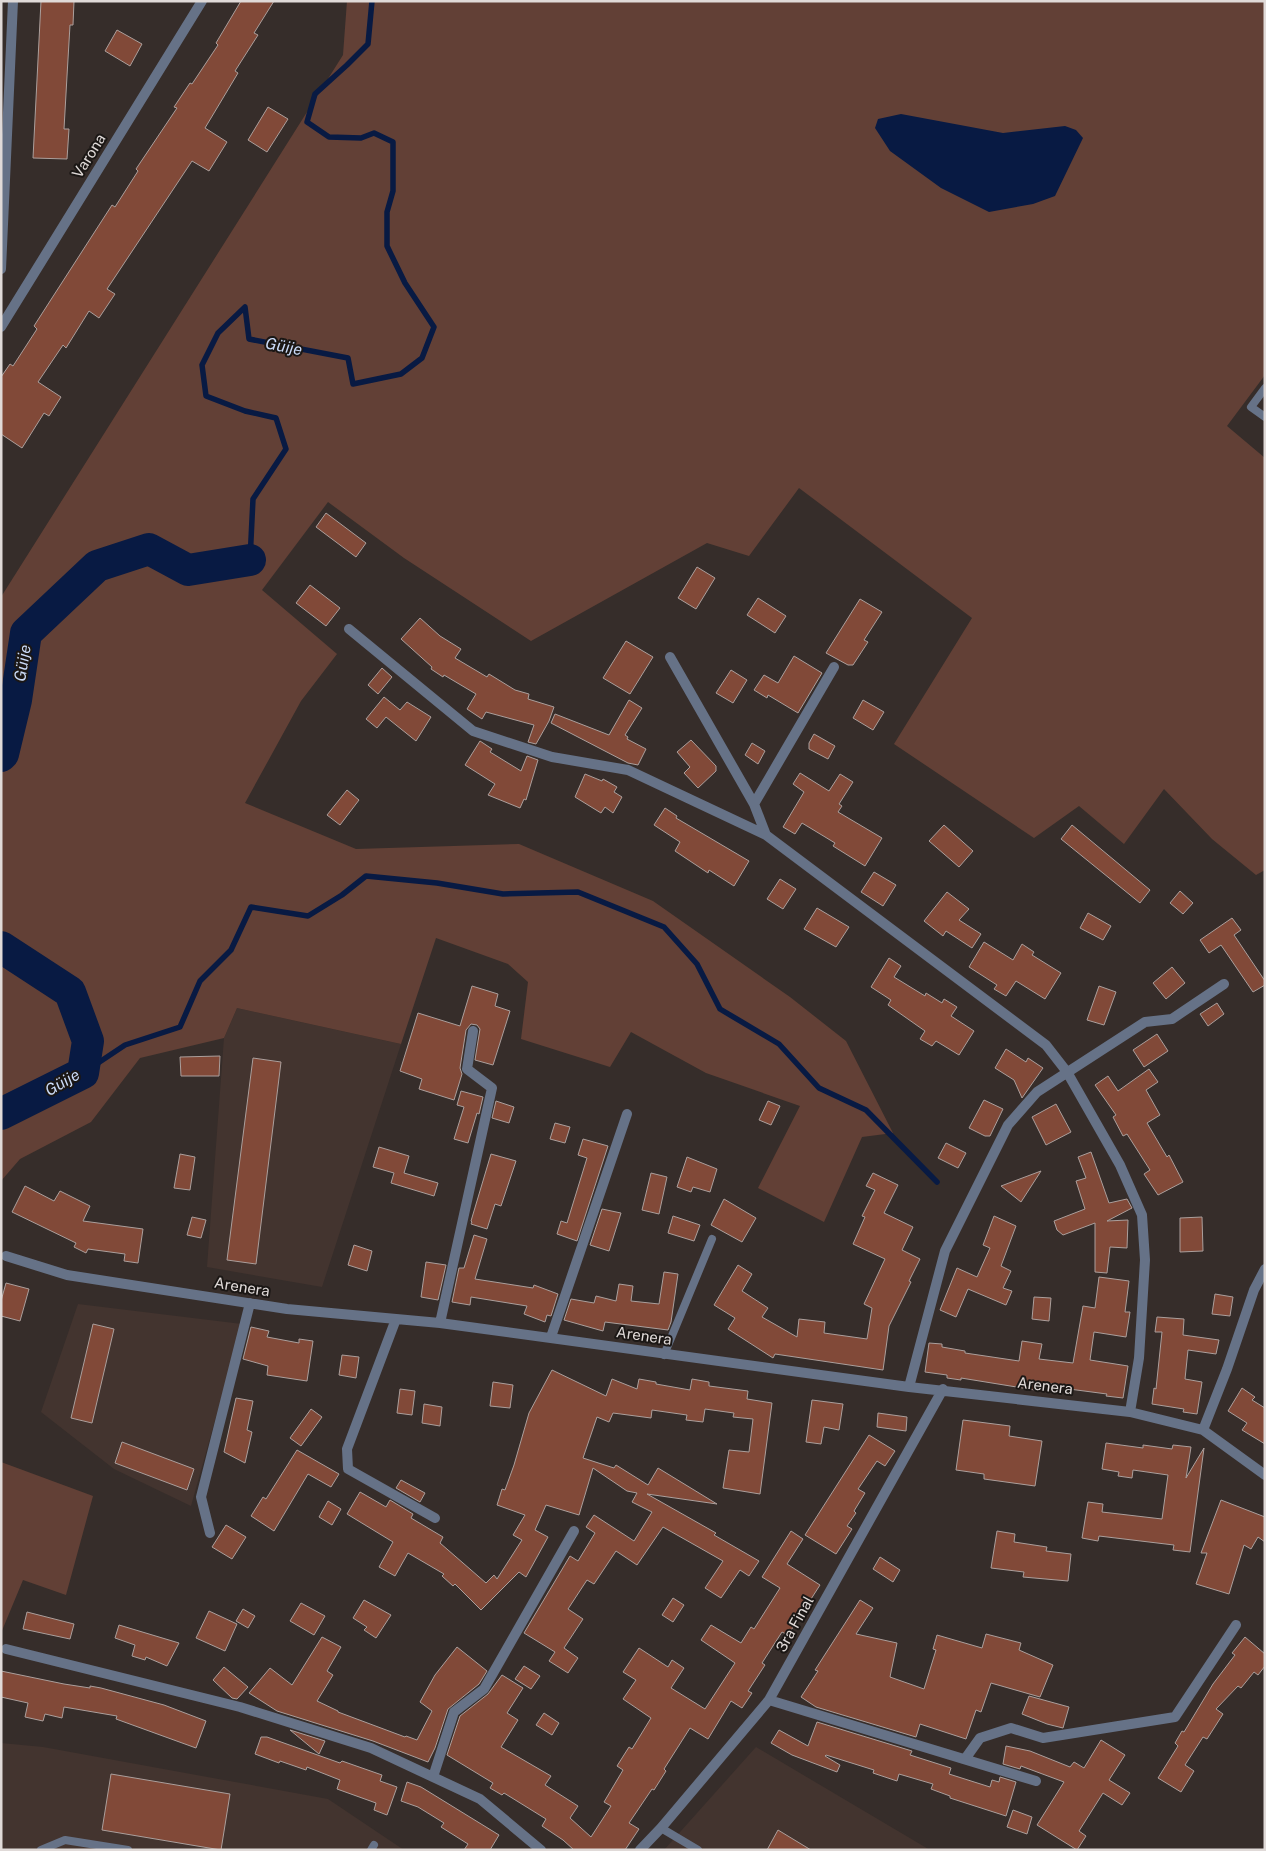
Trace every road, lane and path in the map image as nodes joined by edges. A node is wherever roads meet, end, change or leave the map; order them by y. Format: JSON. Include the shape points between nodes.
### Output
{"nodes":[{"id":1,"x":13,"y":1,"type":"edge"},
{"id":2,"x":202,"y":1,"type":"edge"},
{"id":3,"x":1,"y":269,"type":"edge"},
{"id":4,"x":4,"y":317,"type":"edge"},
{"id":5,"x":1,"y":327,"type":"edge"},
{"id":6,"x":1265,"y":388,"type":"edge"},
{"id":7,"x":1265,"y":417,"type":"edge"},
{"id":8,"x":349,"y":629,"type":"dead end"},
{"id":9,"x":670,"y":656,"type":"dead end"},
{"id":10,"x":834,"y":667,"type":"dead end"},
{"id":11,"x":754,"y":804,"type":"junction"},
{"id":12,"x":766,"y":835,"type":"junction"},
{"id":13,"x":1224,"y":984,"type":"dead end"},
{"id":14,"x":473,"y":1031,"type":"dead end"},
{"id":15,"x":1067,"y":1072,"type":"junction"},
{"id":16,"x":627,"y":1114,"type":"dead end"},
{"id":17,"x":712,"y":1239,"type":"dead end"},
{"id":18,"x":6,"y":1256,"type":"dead end"},
{"id":19,"x":1265,"y":1269,"type":"edge"},
{"id":20,"x":250,"y":1303,"type":"junction"},
{"id":21,"x":396,"y":1319,"type":"junction"},
{"id":22,"x":440,"y":1323,"type":"junction"},
{"id":23,"x":550,"y":1337,"type":"junction"},
{"id":24,"x":664,"y":1355,"type":"junction"},
{"id":25,"x":909,"y":1387,"type":"junction"},
{"id":26,"x":942,"y":1389,"type":"junction"},
{"id":27,"x":1130,"y":1412,"type":"junction"},
{"id":28,"x":1203,"y":1430,"type":"junction"},
{"id":29,"x":1265,"y":1475,"type":"edge"},
{"id":30,"x":435,"y":1518,"type":"dead end"},
{"id":31,"x":574,"y":1531,"type":"dead end"},
{"id":32,"x":210,"y":1532,"type":"dead end"},
{"id":33,"x":1236,"y":1624,"type":"dead end"},
{"id":34,"x":6,"y":1649,"type":"dead end"},
{"id":35,"x":769,"y":1700,"type":"junction"},
{"id":36,"x":965,"y":1759,"type":"junction"},
{"id":37,"x":432,"y":1777,"type":"junction"},
{"id":38,"x":1036,"y":1781,"type":"dead end"},
{"id":39,"x":661,"y":1828,"type":"junction"},
{"id":40,"x":40,"y":1850,"type":"edge"},
{"id":41,"x":128,"y":1850,"type":"edge"},
{"id":42,"x":540,"y":1850,"type":"edge"},
{"id":43,"x":640,"y":1850,"type":"edge"},
{"id":44,"x":698,"y":1850,"type":"edge"}],
"edges":[{"from":1,"to":3,"type":"street"},
{"from":2,"to":4,"type":"street","name":"Varona"},
{"from":4,"to":5,"type":"street","name":"Varona"},
{"from":6,"to":7,"type":"lane","via":[[1251,407]]},
{"from":8,"to":12,"type":"street","via":[[473,731],[552,757],[628,770]]},
{"from":9,"to":11,"type":"street"},
{"from":10,"to":11,"type":"street"},
{"from":11,"to":12,"type":"street"},
{"from":12,"to":15,"type":"street","via":[[1046,1045]]},
{"from":13,"to":15,"type":"street","via":[[1172,1019],[1145,1022]]},
{"from":14,"to":22,"type":"street","via":[[467,1069],[492,1088]]},
{"from":15,"to":25,"type":"street","via":[[1037,1092],[1008,1126],[945,1251]]},
{"from":15,"to":27,"type":"street","via":[[1120,1165],[1142,1215],[1145,1260],[1139,1358]]},
{"from":16,"to":23,"type":"street"},
{"from":17,"to":24,"type":"lane"},
{"from":18,"to":20,"type":"street","name":"Arenera","via":[[67,1275]]},
{"from":19,"to":28,"type":"street","via":[[1254,1290]]},
{"from":20,"to":21,"type":"street","name":"Arenera"},
{"from":20,"to":32,"type":"street","via":[[201,1497]]},
{"from":21,"to":22,"type":"street","name":"Arenera"},
{"from":21,"to":30,"type":"street","via":[[347,1450],[348,1469]]},
{"from":22,"to":23,"type":"street","name":"Arenera"},
{"from":23,"to":24,"type":"street","name":"Arenera"},
{"from":24,"to":25,"type":"street","name":"Arenera"},
{"from":25,"to":26,"type":"street","name":"Arenera"},
{"from":26,"to":27,"type":"street","name":"Arenera"},
{"from":26,"to":35,"type":"street","name":"3ra Final"},
{"from":27,"to":28,"type":"street","name":"Arenera"},
{"from":28,"to":29,"type":"street","name":"Arenera"},
{"from":31,"to":37,"type":"street","via":[[484,1689],[454,1712]]},
{"from":33,"to":36,"type":"street","via":[[1175,1716],[1043,1738],[1011,1728],[980,1738]]},
{"from":34,"to":37,"type":"street","via":[[240,1707],[371,1748]]},
{"from":35,"to":36,"type":"street"},
{"from":35,"to":39,"type":"street","name":"3ra Final"},
{"from":36,"to":38,"type":"street"},
{"from":37,"to":42,"type":"street","via":[[480,1799]]},
{"from":39,"to":43,"type":"street","name":"3ra Final"},
{"from":39,"to":44,"type":"lane"},
{"from":40,"to":41,"type":"lane","via":[[66,1840]]}]}
